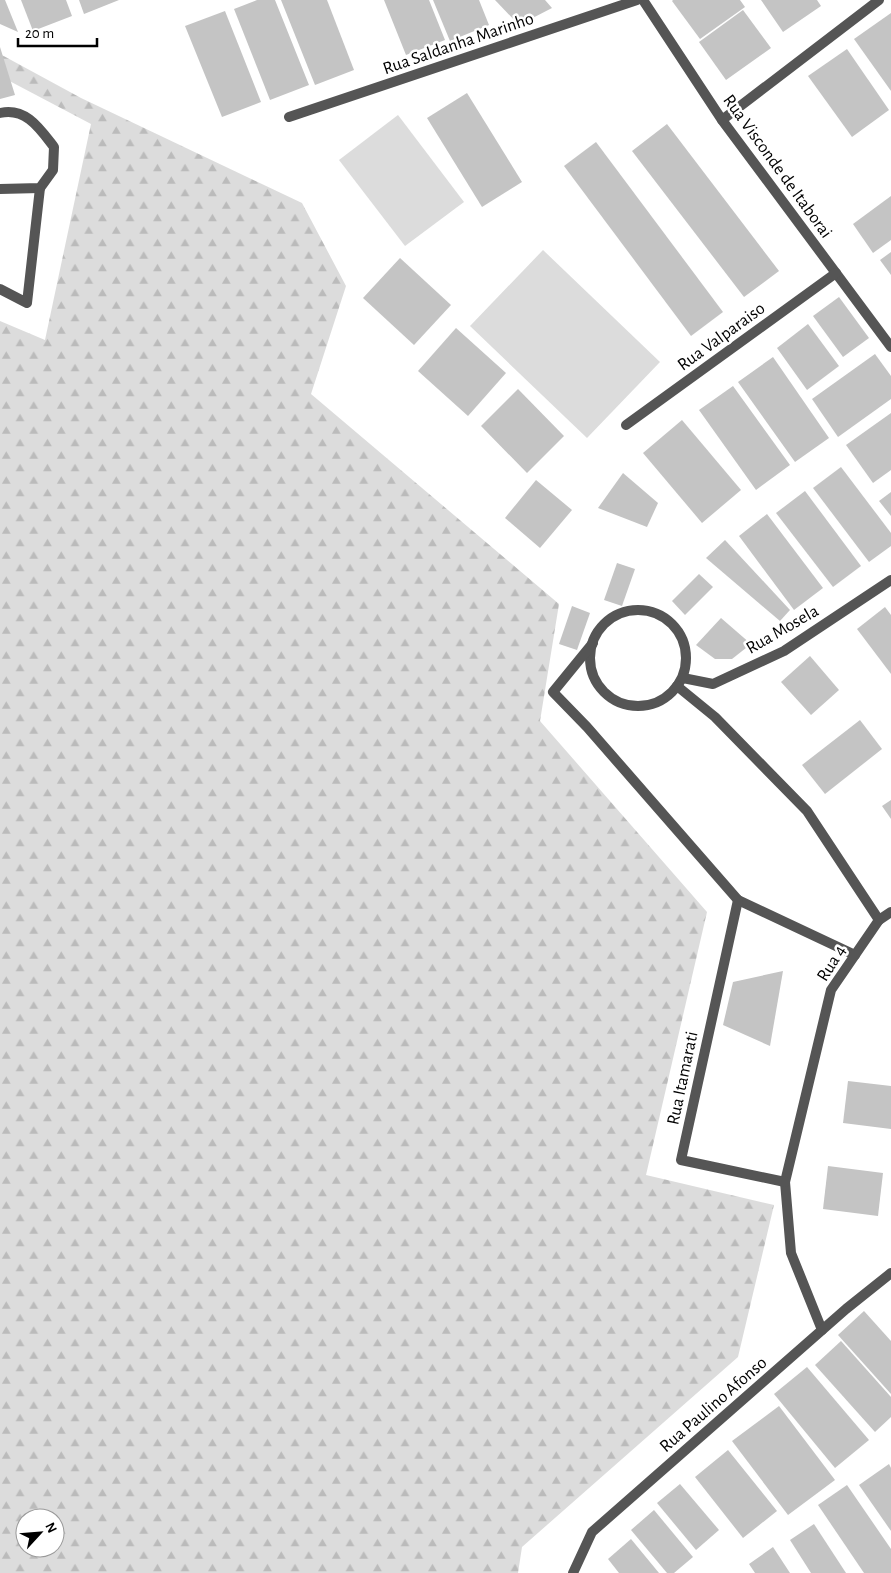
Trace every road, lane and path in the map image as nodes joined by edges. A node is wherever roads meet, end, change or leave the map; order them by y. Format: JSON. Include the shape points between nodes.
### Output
{"nodes":[{"id":1,"x":637,"y":0,"type":"edge"},
{"id":2,"x":643,"y":0,"type":"edge"},
{"id":3,"x":879,"y":0,"type":"edge"},
{"id":4,"x":0,"y":112,"type":"edge"},
{"id":5,"x":289,"y":117,"type":"dead end"},
{"id":6,"x":722,"y":120,"type":"junction"},
{"id":7,"x":40,"y":188,"type":"junction"},
{"id":8,"x":0,"y":189,"type":"edge"},
{"id":9,"x":836,"y":274,"type":"junction"},
{"id":10,"x":0,"y":289,"type":"edge"},
{"id":11,"x":891,"y":348,"type":"edge"},
{"id":12,"x":626,"y":426,"type":"dead end"},
{"id":13,"x":891,"y":580,"type":"edge"},
{"id":14,"x":593,"y":643,"type":"junction"},
{"id":15,"x":680,"y":682,"type":"junction"},
{"id":16,"x":738,"y":900,"type":"junction"},
{"id":17,"x":891,"y":912,"type":"edge"},
{"id":18,"x":879,"y":920,"type":"junction"},
{"id":19,"x":855,"y":955,"type":"junction"},
{"id":20,"x":785,"y":1182,"type":"junction"},
{"id":21,"x":891,"y":1273,"type":"edge"},
{"id":22,"x":822,"y":1330,"type":"junction"},
{"id":23,"x":573,"y":1573,"type":"edge"}],
"edges":[{"from":1,"to":5,"type":"street","name":"Rua Saldanha Marinho"},
{"from":2,"to":6,"type":"street","name":"Rua Visconde de Itaborai"},
{"from":3,"to":6,"type":"street"},
{"from":4,"to":7,"type":"street","via":[[15,112],[31,120],[54,147],[53,170]]},
{"from":6,"to":9,"type":"street","name":"Rua Visconde de Itaborai"},
{"from":7,"to":8,"type":"street"},
{"from":7,"to":10,"type":"street","via":[[27,303]]},
{"from":9,"to":11,"type":"street","name":"Rua Visconde de Itaborai"},
{"from":9,"to":12,"type":"street","name":"Rua Valparaiso"},
{"from":13,"to":15,"type":"street","name":"Rua Mosela","via":[[784,651],[713,684]]},
{"from":14,"to":15,"type":"street","via":[[590,659],[593,675],[613,700],[628,706],[660,702]]},
{"from":14,"to":15,"type":"street","via":[[611,618],[641,610],[656,613],[679,633],[685,648],[686,663]]},
{"from":14,"to":16,"type":"street","via":[[553,692]]},
{"from":15,"to":18,"type":"street","via":[[807,811]]},
{"from":16,"to":19,"type":"street"},
{"from":16,"to":20,"type":"street","name":"Rua Itamarati","via":[[681,1160]]},
{"from":17,"to":18,"type":"street"},
{"from":18,"to":19,"type":"street","name":"Rua 4"},
{"from":19,"to":20,"type":"street","name":"Rua 4","via":[[831,990]]},
{"from":20,"to":22,"type":"street","name":"Rua 4","via":[[792,1253]]},
{"from":21,"to":22,"type":"street","name":"Rua Paulino Afonso"},
{"from":22,"to":23,"type":"street","name":"Rua Paulino Afonso","via":[[592,1532]]}]}
